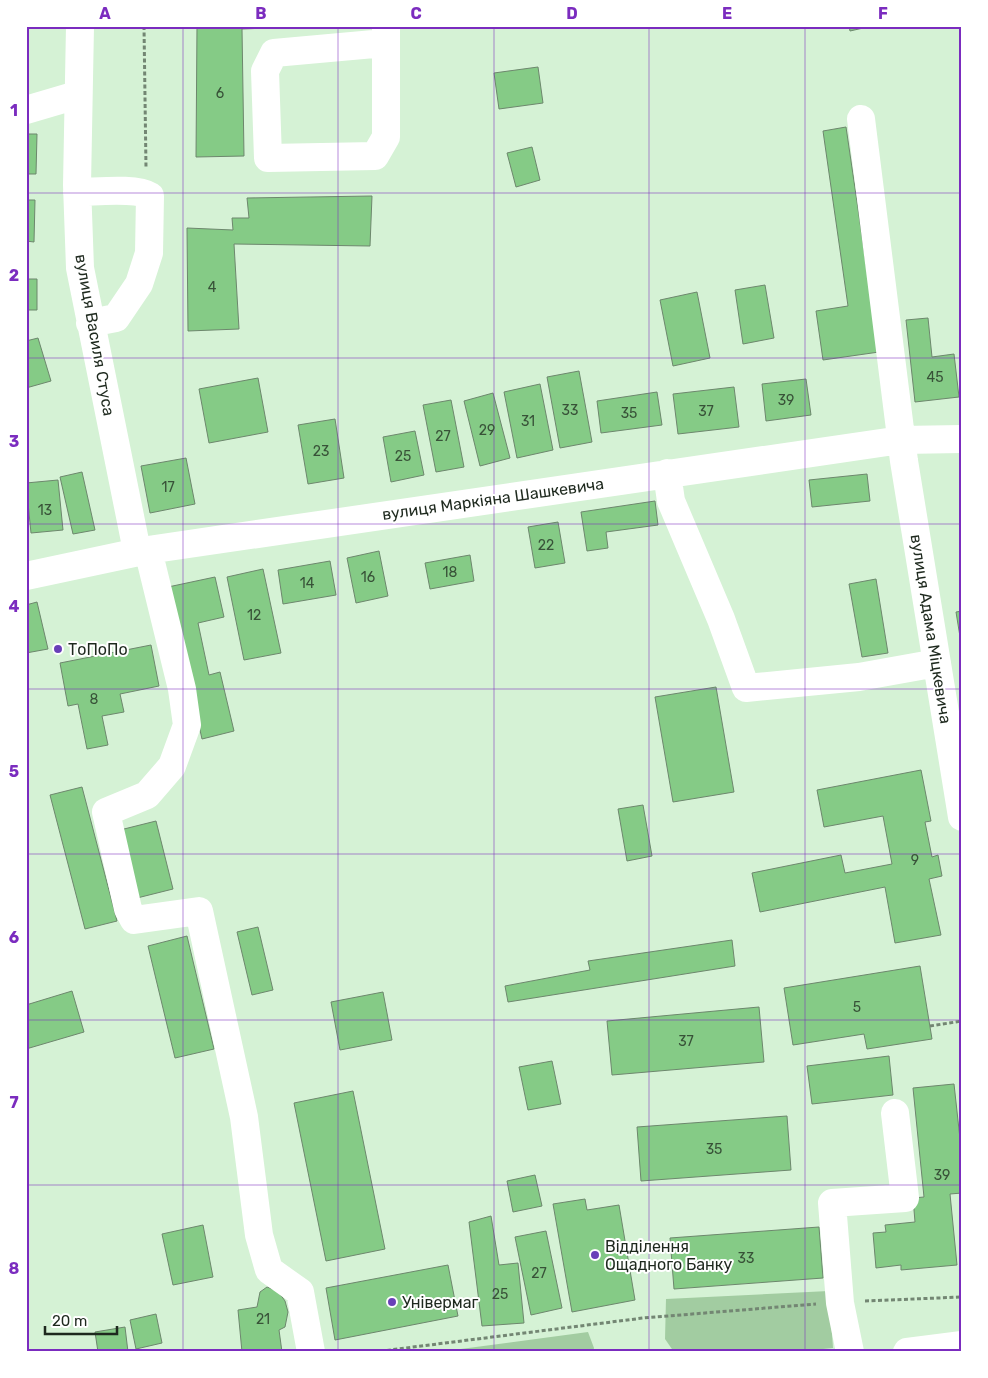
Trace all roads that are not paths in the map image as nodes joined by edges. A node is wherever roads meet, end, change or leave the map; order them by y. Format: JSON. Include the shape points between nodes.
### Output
{"nodes":[{"id":1,"x":80,"y":26,"type":"edge"},
{"id":2,"x":386,"y":35,"type":"edge"},
{"id":3,"x":77,"y":95,"type":"junction"},
{"id":4,"x":26,"y":110,"type":"edge"},
{"id":5,"x":861,"y":120,"type":"dead end"},
{"id":6,"x":77,"y":192,"type":"junction"},
{"id":7,"x":90,"y":323,"type":"junction"},
{"id":8,"x":962,"y":439,"type":"edge"},
{"id":9,"x":901,"y":440,"type":"junction"},
{"id":10,"x":667,"y":473,"type":"junction"},
{"id":11,"x":142,"y":551,"type":"junction"},
{"id":12,"x":26,"y":576,"type":"edge"},
{"id":13,"x":937,"y":663,"type":"junction"},
{"id":14,"x":962,"y":817,"type":"edge"},
{"id":15,"x":895,"y":1113,"type":"dead end"},
{"id":16,"x":962,"y":1345,"type":"edge"},
{"id":17,"x":310,"y":1352,"type":"edge"},
{"id":18,"x":850,"y":1352,"type":"edge"},
{"id":19,"x":907,"y":1352,"type":"edge"}],
"edges":[{"from":1,"to":3,"type":"street","name":"вулиця Василя Стуса"},
{"from":2,"to":2,"type":"street","via":[[386,137],[375,156],[268,158],[266,71],[274,53]]},
{"from":3,"to":4,"type":"street"},
{"from":3,"to":6,"type":"street","name":"вулиця Василя Стуса"},
{"from":5,"to":9,"type":"street","name":"вулиця Адама Міцкевича"},
{"from":6,"to":7,"type":"street","name":"вулиця Василя Стуса","via":[[80,268]]},
{"from":6,"to":7,"type":"street","via":[[146,193],[150,196],[149,252],[139,284],[116,318]]},
{"from":7,"to":11,"type":"street","name":"вулиця Василя Стуса"},
{"from":8,"to":9,"type":"street","name":"вулиця Маркіяна Шашкевича"},
{"from":9,"to":10,"type":"street","name":"вулиця Маркіяна Шашкевича"},
{"from":9,"to":13,"type":"street","name":"вулиця Адама Міцкевича"},
{"from":10,"to":11,"type":"street","name":"вулиця Маркіяна Шашкевича"},
{"from":10,"to":13,"type":"street","via":[[671,501],[746,688],[859,677]]},
{"from":11,"to":12,"type":"street","name":"вулиця Маркіяна Шашкевича"},
{"from":11,"to":17,"type":"street","name":"вулиця Василя Стуса","via":[[182,689],[187,725],[172,766],[147,795],[106,812],[128,909],[134,920],[199,911],[244,1117],[259,1234],[269,1270],[300,1292]]},
{"from":13,"to":14,"type":"street","name":"вулиця Адама Міцкевича"},
{"from":15,"to":18,"type":"street","via":[[905,1198],[832,1203],[840,1302]]},
{"from":16,"to":19,"type":"street"}]}
